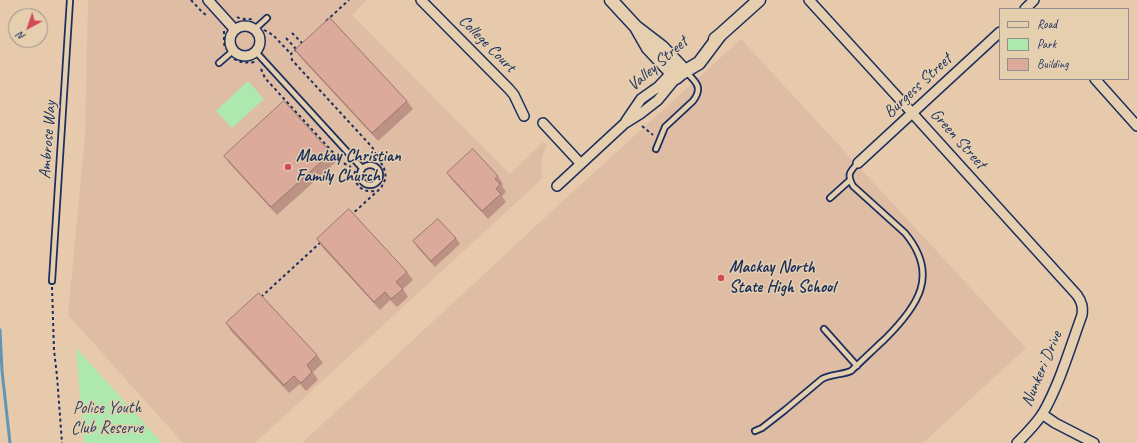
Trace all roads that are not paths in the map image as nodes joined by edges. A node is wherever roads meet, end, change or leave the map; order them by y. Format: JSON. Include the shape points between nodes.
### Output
{"nodes":[{"id":1,"x":70,"y":0,"type":"edge"},
{"id":2,"x":208,"y":0,"type":"edge"},
{"id":3,"x":421,"y":0,"type":"edge"},
{"id":4,"x":611,"y":0,"type":"edge"},
{"id":5,"x":759,"y":0,"type":"edge"},
{"id":6,"x":809,"y":0,"type":"edge"},
{"id":7,"x":267,"y":18,"type":"dead end"},
{"id":8,"x":255,"y":29,"type":"junction"},
{"id":9,"x":235,"y":30,"type":"junction"},
{"id":10,"x":999,"y":33,"type":"edge"},
{"id":11,"x":231,"y":52,"type":"junction"},
{"id":12,"x":256,"y":52,"type":"junction"},
{"id":13,"x":220,"y":63,"type":"dead end"},
{"id":14,"x":678,"y":72,"type":"junction"},
{"id":15,"x":1096,"y":80,"type":"edge"},
{"id":16,"x":912,"y":113,"type":"junction"},
{"id":17,"x":524,"y":116,"type":"dead end"},
{"id":18,"x":543,"y":123,"type":"dead end"},
{"id":19,"x":1137,"y":126,"type":"edge"},
{"id":20,"x":656,"y":149,"type":"dead end"},
{"id":21,"x":858,"y":163,"type":"joint"},
{"id":22,"x":581,"y":164,"type":"junction"},
{"id":23,"x":362,"y":168,"type":"junction"},
{"id":24,"x":850,"y":180,"type":"junction"},
{"id":25,"x":557,"y":186,"type":"dead end"},
{"id":26,"x":830,"y":198,"type":"dead end"},
{"id":27,"x":52,"y":281,"type":"road end"},
{"id":28,"x":1081,"y":301,"type":"joint"},
{"id":29,"x":824,"y":329,"type":"dead end"},
{"id":30,"x":856,"y":366,"type":"junction"},
{"id":31,"x":1042,"y":414,"type":"junction"},
{"id":32,"x":755,"y":431,"type":"dead end"},
{"id":33,"x":1017,"y":443,"type":"edge"},
{"id":34,"x":1094,"y":443,"type":"edge"}],
"edges":[{"from":1,"to":27,"type":"lane","name":"Ambrose Way"},
{"from":2,"to":9,"type":"street"},
{"from":3,"to":17,"type":"street","name":"College Court","via":[[509,89]]},
{"from":4,"to":14,"type":"street","via":[[636,27],[648,48]]},
{"from":5,"to":14,"type":"street","name":"Valley Street","via":[[720,35],[701,61]]},
{"from":6,"to":16,"type":"street","name":"Green Street"},
{"from":7,"to":8,"type":"lane"},
{"from":8,"to":9,"type":"street","via":[[245,25]]},
{"from":8,"to":12,"type":"street","via":[[261,41]]},
{"from":9,"to":11,"type":"street","via":[[230,39]]},
{"from":10,"to":16,"type":"street","name":"Burgess Street"},
{"from":11,"to":12,"type":"street","via":[[246,56]]},
{"from":11,"to":13,"type":"lane"},
{"from":12,"to":23,"type":"lane"},
{"from":14,"to":20,"type":"lane","via":[[698,85],[697,96],[666,126]]},
{"from":14,"to":22,"type":"street","name":"Valley Street","via":[[641,99],[624,124]]},
{"from":15,"to":19,"type":"street"},
{"from":16,"to":21,"type":"street","name":"Burgess Street"},
{"from":16,"to":28,"type":"street","name":"Green Street"},
{"from":18,"to":22,"type":"street"},
{"from":21,"to":24,"type":"lane","via":[[850,170]]},
{"from":22,"to":25,"type":"street","name":"Valley Street"},
{"from":23,"to":23,"type":"lane","via":[[368,165],[376,167],[380,173],[380,179],[376,184],[370,186],[362,182],[359,176]]},
{"from":24,"to":26,"type":"lane"},
{"from":24,"to":30,"type":"lane","via":[[853,186],[912,241],[920,262],[922,280],[917,299],[906,316]]},
{"from":28,"to":31,"type":"street","name":"Nunkeri Drive","via":[[1082,315],[1054,390]]},
{"from":29,"to":30,"type":"lane"},
{"from":30,"to":32,"type":"lane","via":[[847,373],[822,379]]},
{"from":31,"to":33,"type":"street","name":"Nunkeri Drive"},
{"from":31,"to":34,"type":"street"}]}
